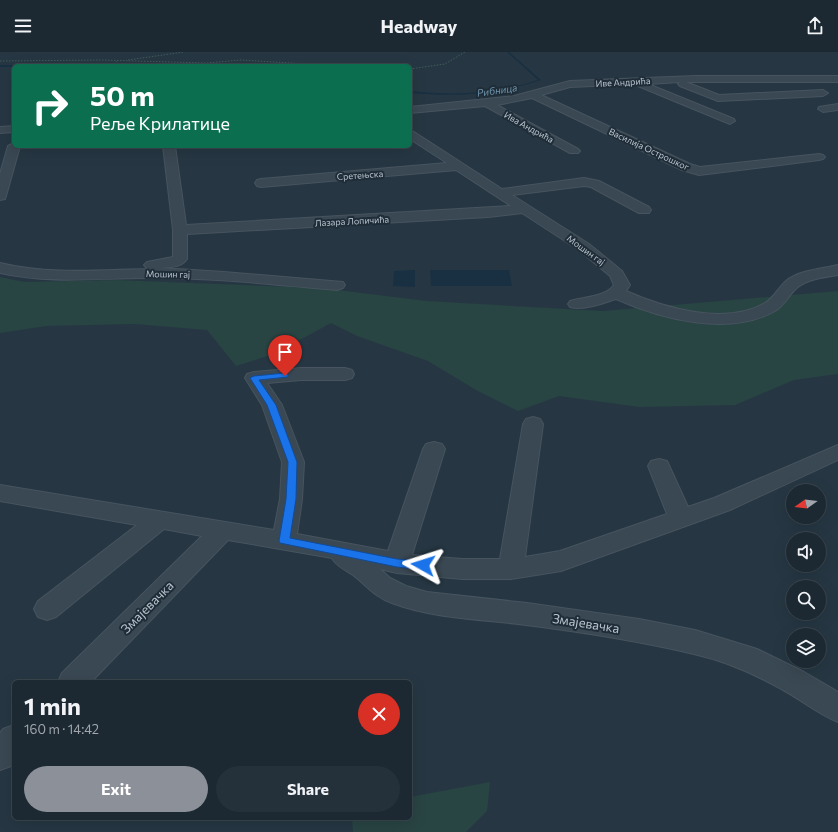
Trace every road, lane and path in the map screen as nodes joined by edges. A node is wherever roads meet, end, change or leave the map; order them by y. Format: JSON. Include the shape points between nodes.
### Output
{"nodes":[{"id":1,"x":184,"y":52,"type":"edge"},
{"id":2,"x":465,"y":52,"type":"edge"},
{"id":3,"x":118,"y":61,"type":"junction"},
{"id":4,"x":0,"y":62,"type":"edge"},
{"id":5,"x":114,"y":64,"type":"edge"},
{"id":6,"x":304,"y":64,"type":"edge"},
{"id":7,"x":304,"y":64,"type":"edge"},
{"id":8,"x":324,"y":64,"type":"edge"},
{"id":9,"x":412,"y":69,"type":"edge"},
{"id":10,"x":838,"y":79,"type":"edge"},
{"id":11,"x":672,"y":80,"type":"junction"},
{"id":12,"x":774,"y":80,"type":"junction"},
{"id":13,"x":633,"y":81,"type":"junction"},
{"id":14,"x":831,"y":93,"type":"dead end"},
{"id":15,"x":801,"y":94,"type":"junction"},
{"id":16,"x":533,"y":95,"type":"junction"},
{"id":17,"x":485,"y":102,"type":"junction"},
{"id":18,"x":838,"y":108,"type":"edge"},
{"id":19,"x":823,"y":109,"type":"dead end"},
{"id":20,"x":412,"y":110,"type":"edge"},
{"id":21,"x":730,"y":121,"type":"dead end"},
{"id":22,"x":12,"y":129,"type":"edge"},
{"id":23,"x":0,"y":130,"type":"edge"},
{"id":24,"x":412,"y":135,"type":"edge"},
{"id":25,"x":13,"y":148,"type":"edge"},
{"id":26,"x":169,"y":148,"type":"edge"},
{"id":27,"x":574,"y":151,"type":"dead end"},
{"id":28,"x":819,"y":157,"type":"dead end"},
{"id":29,"x":459,"y":166,"type":"junction"},
{"id":30,"x":261,"y":183,"type":"dead end"},
{"id":31,"x":500,"y":193,"type":"junction"},
{"id":32,"x":0,"y":196,"type":"edge"},
{"id":33,"x":524,"y":210,"type":"junction"},
{"id":34,"x":644,"y":210,"type":"dead end"},
{"id":35,"x":180,"y":230,"type":"junction"},
{"id":36,"x":0,"y":268,"type":"edge"},
{"id":37,"x":838,"y":270,"type":"edge"},
{"id":38,"x":54,"y":276,"type":"junction"},
{"id":39,"x":337,"y":285,"type":"dead end"},
{"id":40,"x":616,"y":293,"type":"junction"},
{"id":41,"x":576,"y":304,"type":"dead end"},
{"id":42,"x":345,"y":374,"type":"dead end"},
{"id":43,"x":533,"y":424,"type":"dead end"},
{"id":44,"x":434,"y":449,"type":"dead end"},
{"id":45,"x":838,"y":452,"type":"edge"},
{"id":46,"x":658,"y":466,"type":"dead end"},
{"id":47,"x":0,"y":493,"type":"edge"},
{"id":48,"x":681,"y":519,"type":"junction"},
{"id":49,"x":159,"y":520,"type":"junction"},
{"id":50,"x":222,"y":531,"type":"junction"},
{"id":51,"x":284,"y":541,"type":"junction"},
{"id":52,"x":334,"y":549,"type":"junction"},
{"id":53,"x":397,"y":563,"type":"junction"},
{"id":54,"x":511,"y":569,"type":"junction"},
{"id":55,"x":47,"y":609,"type":"dead end"},
{"id":56,"x":74,"y":680,"type":"edge"},
{"id":57,"x":838,"y":708,"type":"edge"},
{"id":58,"x":12,"y":742,"type":"edge"},
{"id":59,"x":0,"y":754,"type":"edge"}],
"edges":[{"from":1,"to":3,"type":"path"},
{"from":2,"to":9,"type":"path","via":[[443,66]]},
{"from":3,"to":4,"type":"path"},
{"from":3,"to":5,"type":"path"},
{"from":3,"to":7,"type":"path","via":[[207,63],[241,60]]},
{"from":6,"to":8,"type":"path"},
{"from":10,"to":12,"type":"street","name":"Иве Андрића"},
{"from":11,"to":12,"type":"street","name":"Иве Андрића"},
{"from":11,"to":13,"type":"street","name":"Иве Андрића"},
{"from":11,"to":15,"type":"street","via":[[718,98]]},
{"from":12,"to":15,"type":"street"},
{"from":13,"to":16,"type":"street","name":"Иве Андрића","via":[[570,84],[552,87]]},
{"from":13,"to":21,"type":"street"},
{"from":14,"to":15,"type":"street"},
{"from":16,"to":17,"type":"street","name":"Иве Андрића","via":[[513,100]]},
{"from":16,"to":28,"type":"street","name":"Василија Острошког","via":[[699,171]]},
{"from":17,"to":20,"type":"street","name":"Иве Андрића"},
{"from":17,"to":27,"type":"street","name":"Ива Андрића"},
{"from":18,"to":19,"type":"street"},
{"from":22,"to":23,"type":"street"},
{"from":24,"to":29,"type":"street","name":"Мошин гај"},
{"from":25,"to":32,"type":"street"},
{"from":26,"to":35,"type":"street"},
{"from":29,"to":30,"type":"street","name":"Сретењска"},
{"from":29,"to":31,"type":"street","name":"Мошин гај"},
{"from":31,"to":33,"type":"street","name":"Мошин гај"},
{"from":31,"to":34,"type":"street","via":[[584,182],[595,184]]},
{"from":33,"to":35,"type":"street","name":"Лазара Лопичића"},
{"from":33,"to":40,"type":"street","name":"Мошин гај","via":[[584,247],[617,274],[622,285]]},
{"from":35,"to":38,"type":"street","via":[[180,259],[176,262]]},
{"from":36,"to":38,"type":"street","name":"Мошин гај","via":[[31,275]]},
{"from":37,"to":40,"type":"street","via":[[813,275],[793,283],[778,303],[765,310],[727,318],[652,308]]},
{"from":38,"to":39,"type":"street","name":"Мошин гај","via":[[164,274]]},
{"from":40,"to":41,"type":"street"},
{"from":42,"to":51,"type":"street","via":[[254,378],[272,405],[292,462],[291,499]]},
{"from":43,"to":54,"type":"street"},
{"from":44,"to":53,"type":"street"},
{"from":45,"to":48,"type":"street","name":"Змајевачка","via":[[722,504]]},
{"from":46,"to":48,"type":"street"},
{"from":47,"to":49,"type":"street","name":"Змајевачка"},
{"from":48,"to":54,"type":"street","name":"Змајевачка","via":[[561,560]]},
{"from":49,"to":50,"type":"street","name":"Змајевачка"},
{"from":49,"to":55,"type":"street"},
{"from":50,"to":51,"type":"street","name":"Змајевачка"},
{"from":50,"to":56,"type":"street","name":"Змајевачка"},
{"from":51,"to":52,"type":"street","name":"Змајевачка"},
{"from":52,"to":53,"type":"street","name":"Змајевачка"},
{"from":52,"to":57,"type":"street","name":"Змајевачка","via":[[381,585],[399,595],[427,603],[527,614],[695,642],[747,658],[794,681]]},
{"from":53,"to":54,"type":"street","name":"Змајевачка","via":[[462,569]]},
{"from":58,"to":59,"type":"street"}]}
